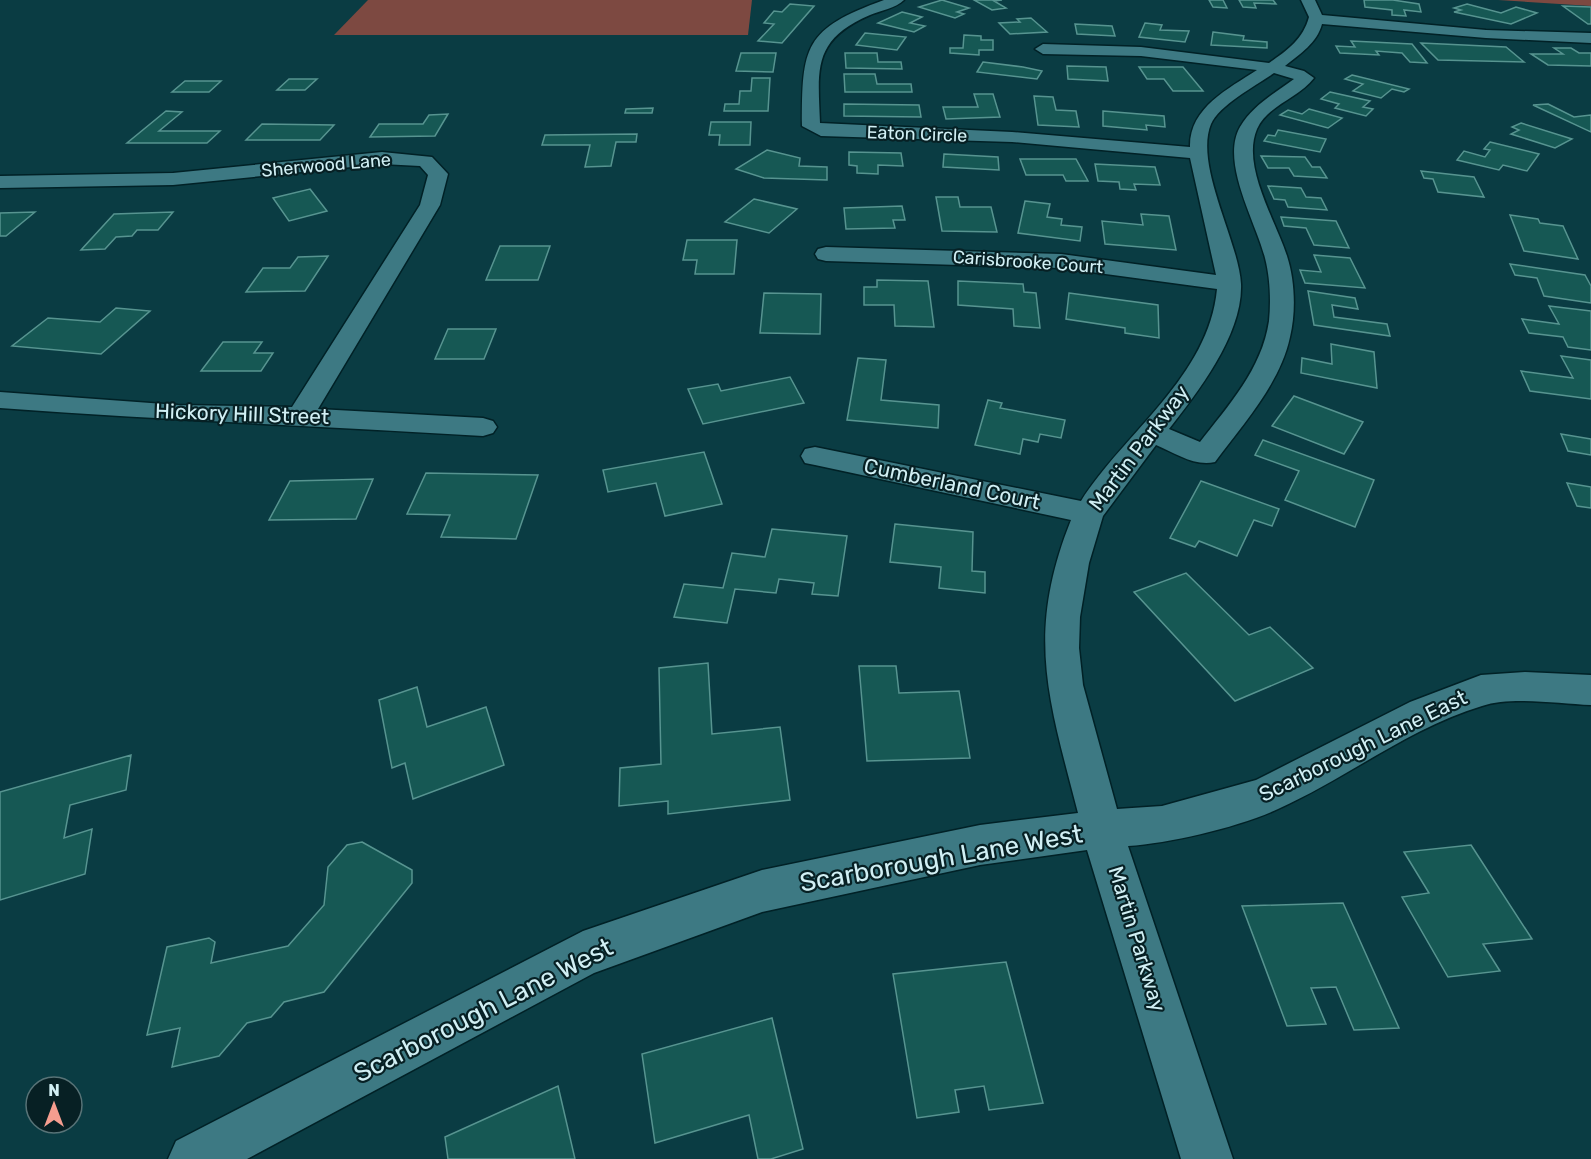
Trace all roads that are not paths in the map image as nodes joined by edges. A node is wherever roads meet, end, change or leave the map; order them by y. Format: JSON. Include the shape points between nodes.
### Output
{"nodes":[{"id":1,"x":897,"y":0,"type":"edge"},
{"id":2,"x":1313,"y":10,"type":"edge"},
{"id":3,"x":1591,"y":38,"type":"edge"},
{"id":4,"x":1043,"y":50,"type":"dead end"},
{"id":5,"x":1269,"y":68,"type":"junction"},
{"id":6,"x":1198,"y":153,"type":"junction"},
{"id":7,"x":0,"y":182,"type":"edge"},
{"id":8,"x":826,"y":254,"type":"dead end"},
{"id":9,"x":1230,"y":285,"type":"junction"},
{"id":10,"x":0,"y":400,"type":"edge"},
{"id":11,"x":300,"y":416,"type":"junction"},
{"id":12,"x":483,"y":427,"type":"dead end"},
{"id":13,"x":1150,"y":432,"type":"junction"},
{"id":14,"x":815,"y":456,"type":"dead end"},
{"id":15,"x":1089,"y":513,"type":"junction"},
{"id":16,"x":1591,"y":690,"type":"edge"},
{"id":17,"x":1102,"y":829,"type":"junction"},
{"id":18,"x":194,"y":1159,"type":"edge"},
{"id":19,"x":1207,"y":1159,"type":"edge"}],
"edges":[{"from":1,"to":6,"type":"street","name":"Eaton Circle","via":[[841,24],[816,50],[810,67],[811,126],[821,131],[1012,137]]},
{"from":2,"to":3,"type":"street","via":[[1486,34]]},
{"from":2,"to":5,"type":"street","name":"Martin Parkway","via":[[1316,32],[1305,45]]},
{"from":4,"to":5,"type":"street","via":[[1148,50]]},
{"from":5,"to":6,"type":"street","name":"Martin Parkway","via":[[1223,99],[1202,123]]},
{"from":5,"to":13,"type":"street","via":[[1306,78],[1263,110],[1247,130],[1244,151],[1247,174],[1276,259],[1281,320],[1269,366],[1205,455]]},
{"from":6,"to":9,"type":"street","name":"Martin Parkway"},
{"from":7,"to":11,"type":"street","name":"Sherwood Lane","via":[[173,179],[382,158],[425,161],[433,166],[438,174],[430,205]]},
{"from":8,"to":9,"type":"street","name":"Carisbrooke Court","via":[[1061,261]]},
{"from":9,"to":13,"type":"street","name":"Martin Parkway","via":[[1223,320],[1207,359]]},
{"from":10,"to":11,"type":"street","name":"Hickory Hill Street"},
{"from":11,"to":12,"type":"street","name":"Hickory Hill Street"},
{"from":13,"to":15,"type":"street","name":"Martin Parkway"},
{"from":14,"to":15,"type":"street","name":"Cumberland Court"},
{"from":15,"to":17,"type":"street","name":"Martin Parkway","via":[[1070,571],[1061,648],[1072,716]]},
{"from":16,"to":17,"type":"street","name":"Scarborough Lane East","via":[[1481,690],[1423,713],[1264,796],[1162,825]]},
{"from":17,"to":18,"type":"street","name":"Scarborough Lane West","via":[[980,845],[762,891],[583,954]]},
{"from":17,"to":19,"type":"street","name":"Martin Parkway"}]}
